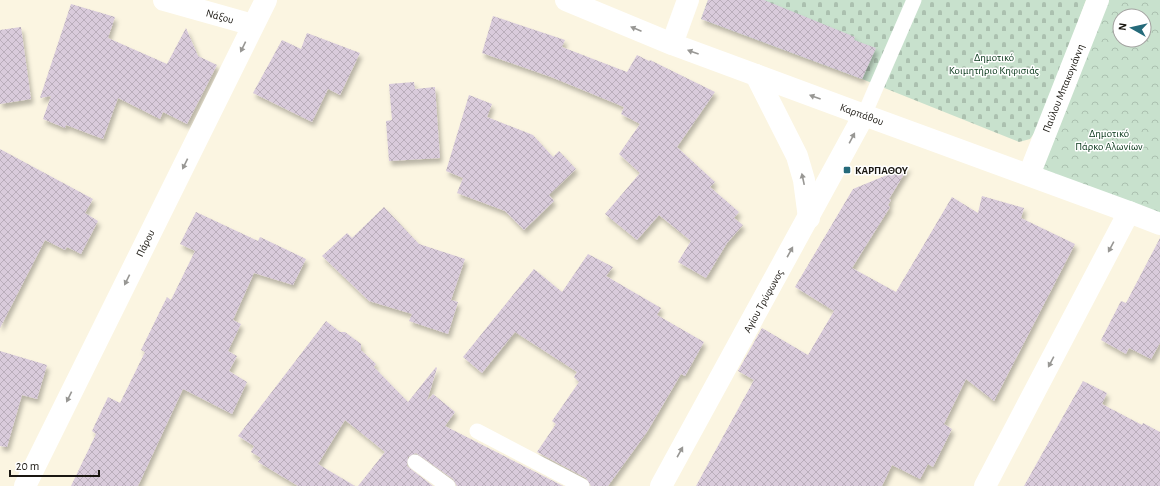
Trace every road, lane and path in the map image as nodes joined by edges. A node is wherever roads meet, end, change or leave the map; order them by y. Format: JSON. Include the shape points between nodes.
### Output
{"nodes":[{"id":1,"x":266,"y":0,"type":"edge"},
{"id":2,"x":566,"y":0,"type":"edge"},
{"id":3,"x":688,"y":0,"type":"edge"},
{"id":4,"x":914,"y":0,"type":"edge"},
{"id":5,"x":1098,"y":0,"type":"edge"},
{"id":6,"x":169,"y":1,"type":"edge"},
{"id":7,"x":254,"y":25,"type":"junction"},
{"id":8,"x":672,"y":44,"type":"junction"},
{"id":9,"x":756,"y":75,"type":"junction"},
{"id":10,"x":864,"y":115,"type":"junction"},
{"id":11,"x":1029,"y":176,"type":"junction"},
{"id":12,"x":1129,"y":212,"type":"junction"},
{"id":13,"x":809,"y":218,"type":"junction"},
{"id":14,"x":1160,"y":224,"type":"edge"},
{"id":15,"x":477,"y":431,"type":"dead end"},
{"id":16,"x":415,"y":462,"type":"dead end"},
{"id":17,"x":25,"y":486,"type":"edge"},
{"id":18,"x":448,"y":486,"type":"edge"},
{"id":19,"x":582,"y":486,"type":"edge"},
{"id":20,"x":661,"y":486,"type":"edge"},
{"id":21,"x":985,"y":486,"type":"edge"}],
"edges":[{"from":1,"to":7,"type":"main road","name":"Πάρου"},
{"from":8,"to":2,"type":"main road","name":"Καρπάθου","one_way":true},
{"from":3,"to":8,"type":"main road"},
{"from":4,"to":10,"type":"lane"},
{"from":5,"to":11,"type":"main road","name":"Παύλου Μπακογιάννη"},
{"from":6,"to":7,"type":"main road","name":"Νάξου"},
{"from":7,"to":17,"type":"main road","name":"Πάρου","one_way":true},
{"from":9,"to":8,"type":"main road","name":"Καρπάθου","one_way":true},
{"from":10,"to":9,"type":"main road","name":"Καρπάθου","one_way":true},
{"from":13,"to":9,"type":"main road","one_way":true,"via":[[804,180],[797,156]]},
{"from":10,"to":11,"type":"main road","name":"Καρπάθου"},
{"from":13,"to":10,"type":"main road","name":"Αγίου Τρύφωνος","one_way":true},
{"from":11,"to":12,"type":"main road","name":"Καρπάθου"},
{"from":12,"to":14,"type":"main road","name":"Καρπάθου"},
{"from":12,"to":21,"type":"main road","one_way":true},
{"from":20,"to":13,"type":"main road","name":"Αγίου Τρύφωνος","one_way":true},
{"from":15,"to":19,"type":"lane"},
{"from":16,"to":18,"type":"lane"}]}
